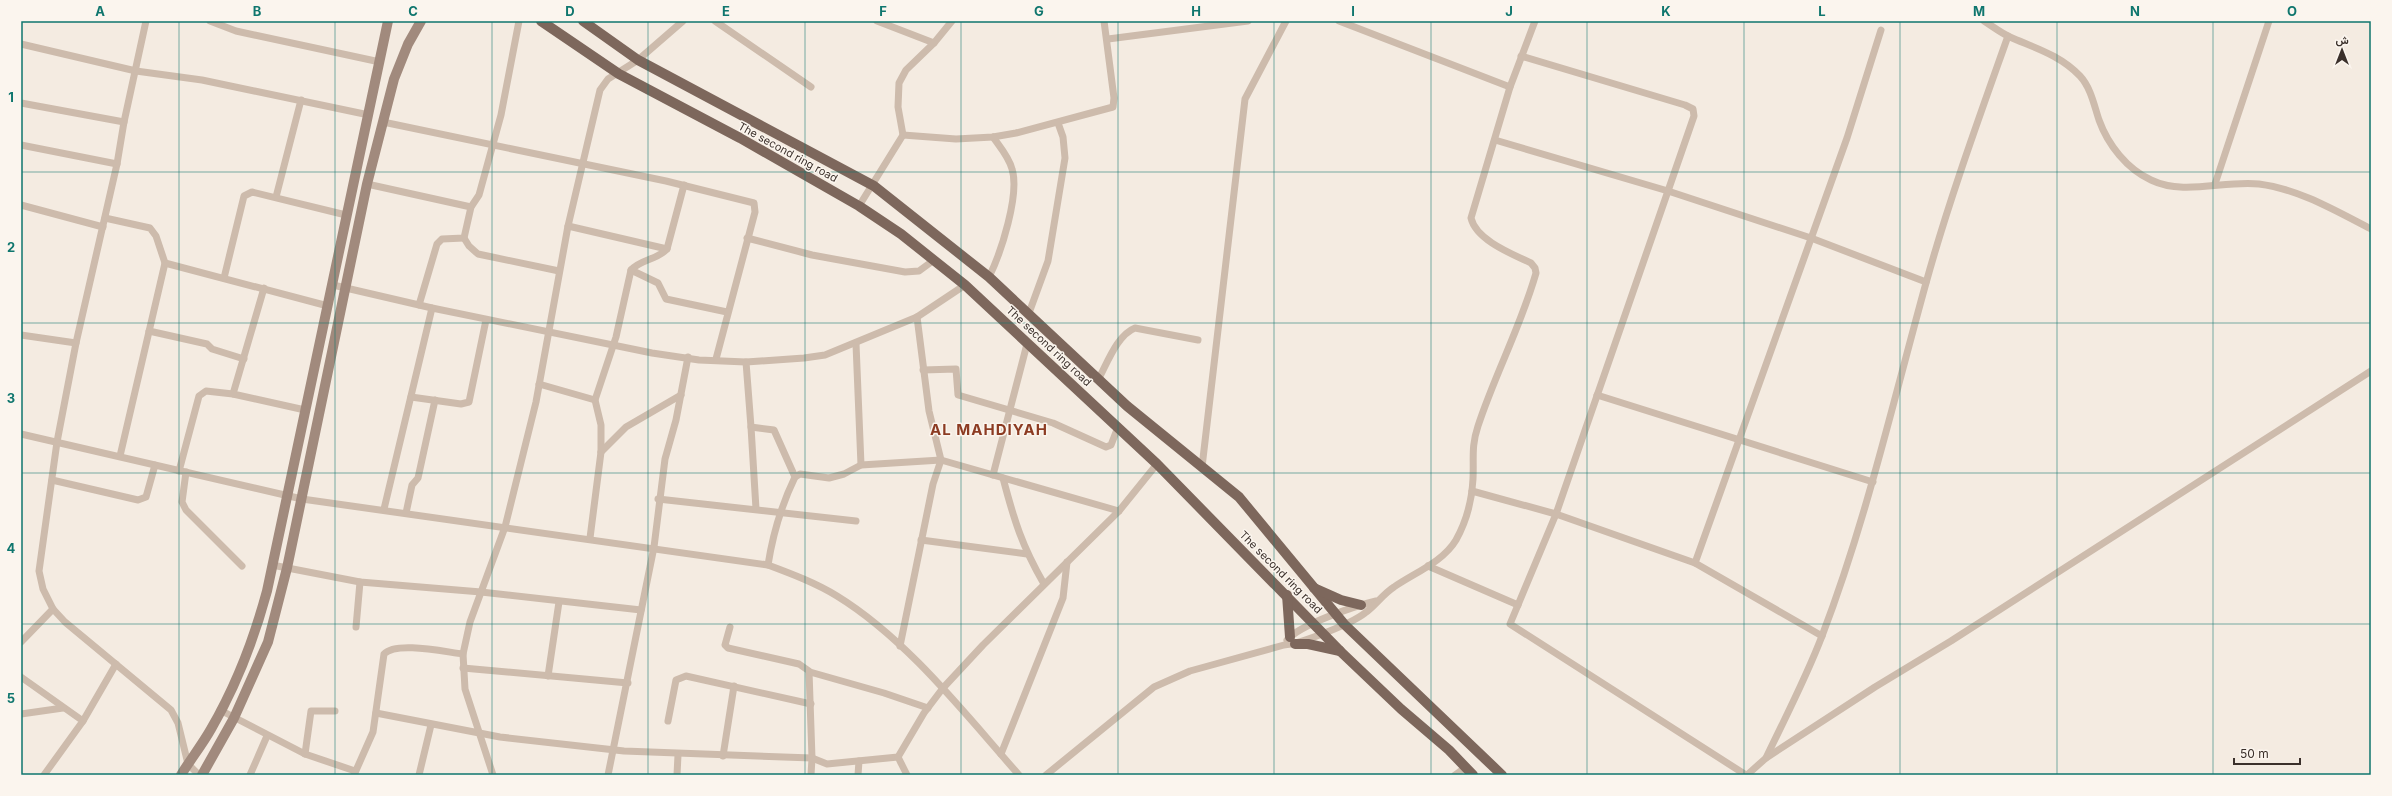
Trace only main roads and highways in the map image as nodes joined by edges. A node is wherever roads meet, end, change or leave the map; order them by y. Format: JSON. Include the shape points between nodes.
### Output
{"nodes":[{"id":1,"x":388,"y":21,"type":"edge"},
{"id":2,"x":421,"y":21,"type":"edge"},
{"id":3,"x":541,"y":21,"type":"edge"},
{"id":4,"x":583,"y":21,"type":"edge"},
{"id":5,"x":1311,"y":586,"type":"junction"},
{"id":6,"x":1287,"y":595,"type":"junction"},
{"id":7,"x":1361,"y":605,"type":"road end"},
{"id":8,"x":1340,"y":651,"type":"junction"},
{"id":9,"x":181,"y":775,"type":"edge"},
{"id":10,"x":200,"y":775,"type":"edge"},
{"id":11,"x":1473,"y":775,"type":"edge"},
{"id":12,"x":1502,"y":775,"type":"edge"}],
"edges":[{"from":1,"to":9,"type":"main road","via":[[333,285],[254,637],[211,729]]},
{"from":2,"to":10,"type":"main road","via":[[400,61],[367,184],[302,500],[268,642],[234,718]]},
{"from":3,"to":6,"type":"main road","name":"The second ring road","via":[[618,74],[740,138],[859,206],[902,234],[965,285],[1158,464]]},
{"from":4,"to":5,"type":"main road","name":"The second ring road","via":[[638,60],[874,186],[989,277],[1098,380],[1239,497]]},
{"from":5,"to":7,"type":"main road","via":[[1341,600]]},
{"from":5,"to":12,"type":"main road","name":"The second ring road","via":[[1344,624]]},
{"from":6,"to":8,"type":"main road","name":"The second ring road"},
{"from":6,"to":8,"type":"main road","via":[[1293,640]]},
{"from":8,"to":11,"type":"main road","name":"The second ring road"}]}
